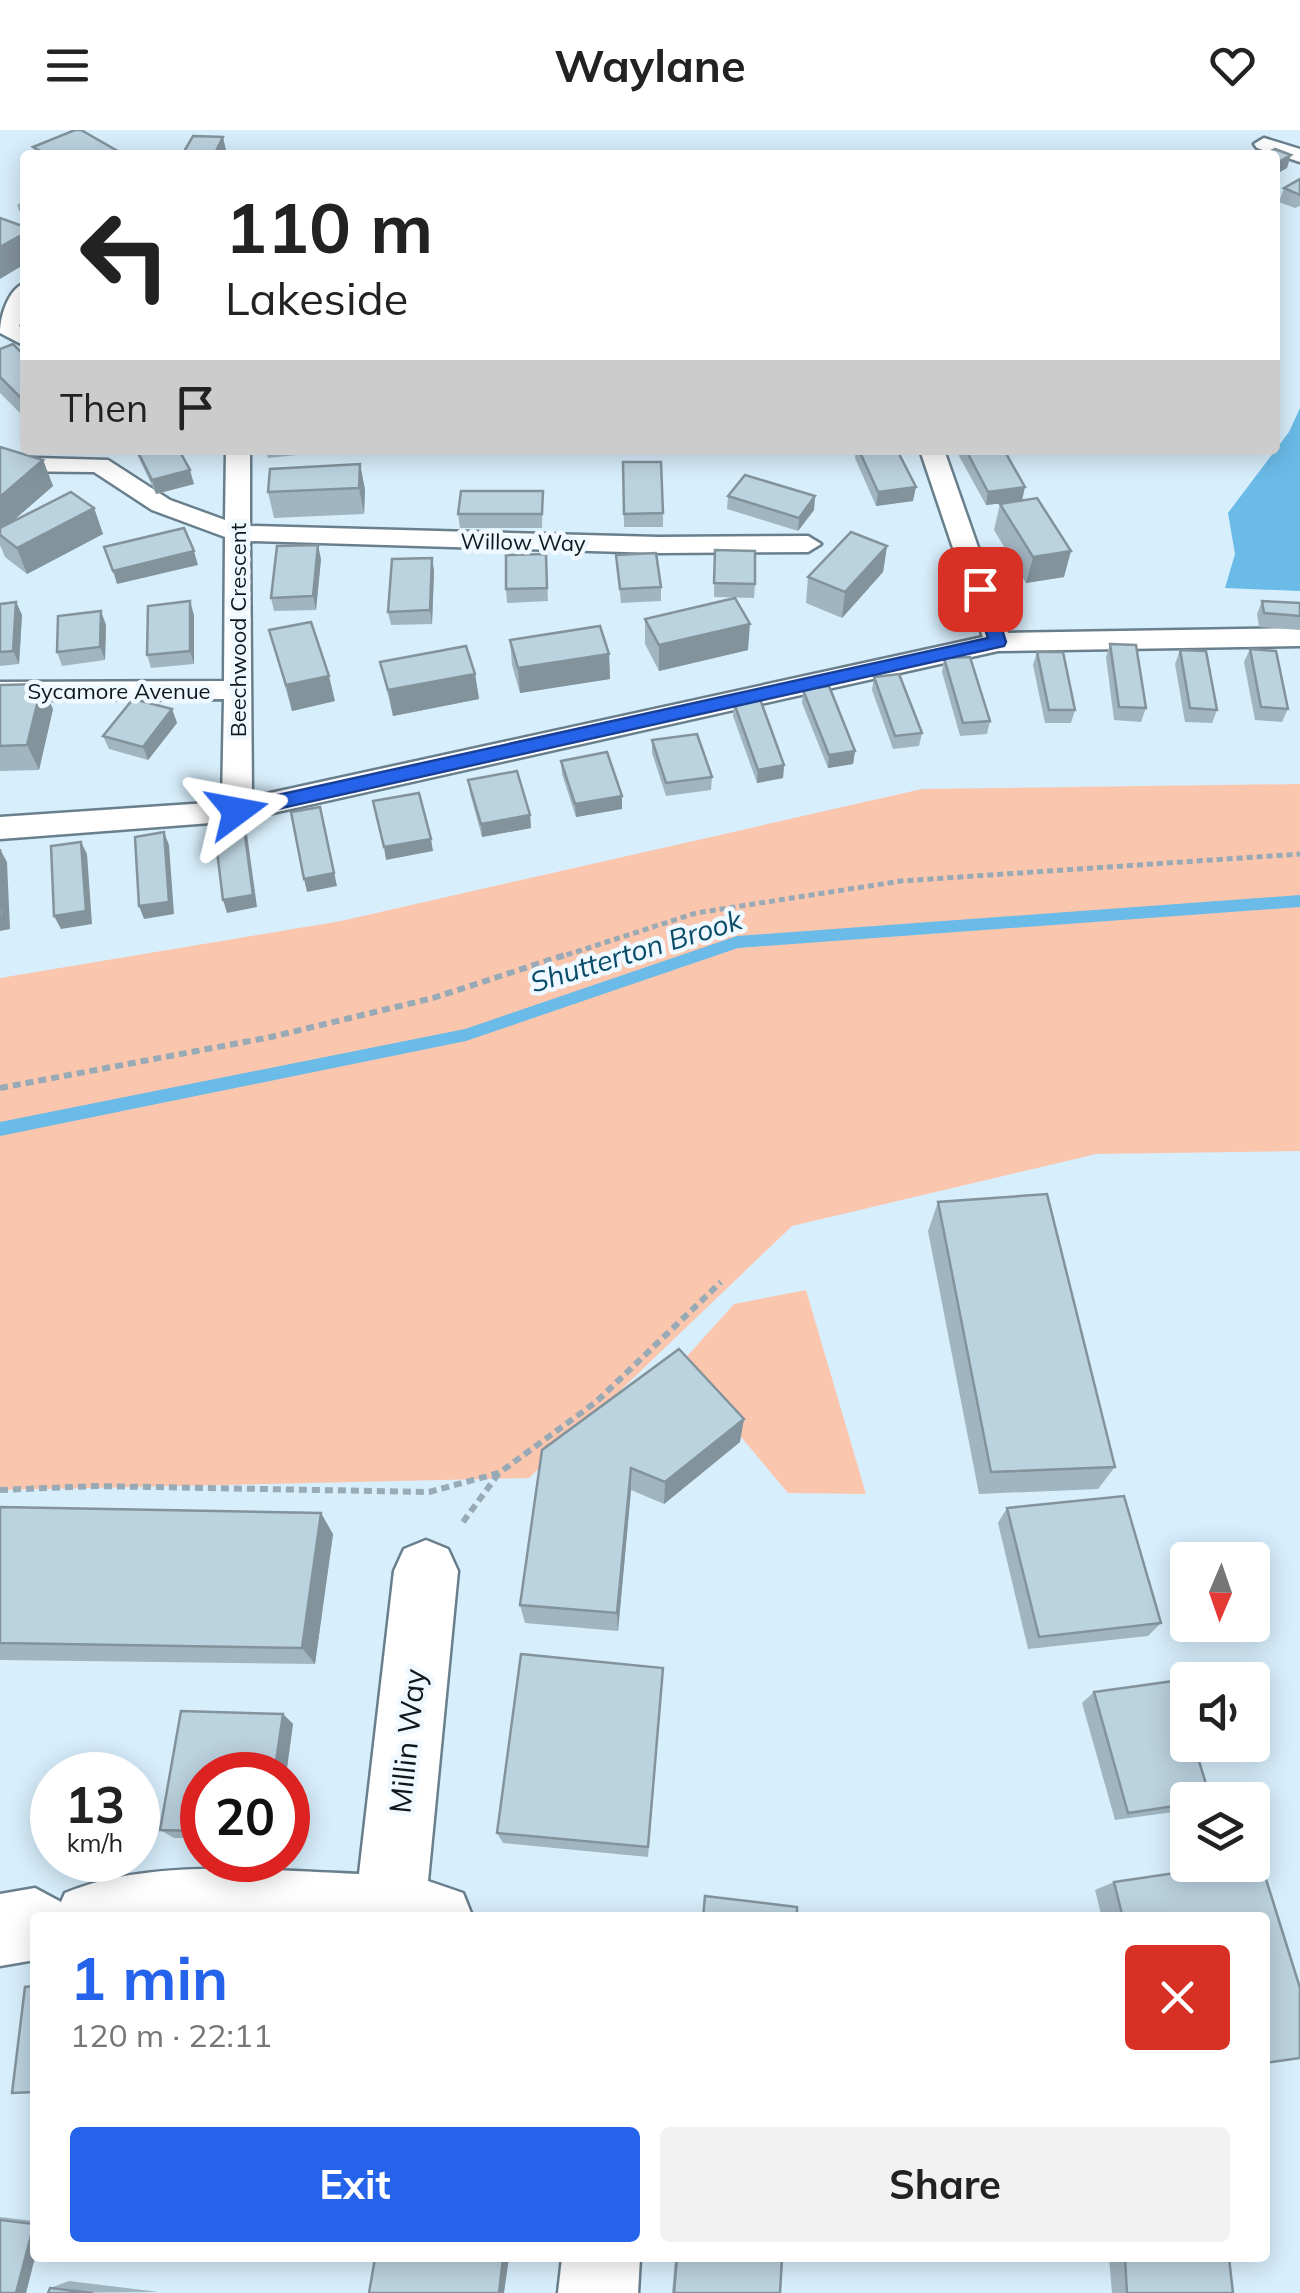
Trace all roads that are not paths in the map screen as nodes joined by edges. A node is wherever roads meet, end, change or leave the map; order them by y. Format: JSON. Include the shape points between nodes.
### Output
{"nodes":[{"id":1,"x":1264,"y":144,"type":"dead end"},
{"id":2,"x":1300,"y":156,"type":"edge"},
{"id":3,"x":20,"y":300,"type":"edge"},
{"id":4,"x":20,"y":336,"type":"edge"},
{"id":5,"x":238,"y":455,"type":"edge"},
{"id":6,"x":934,"y":455,"type":"edge"},
{"id":7,"x":0,"y":464,"type":"edge"},
{"id":8,"x":238,"y":533,"type":"junction"},
{"id":9,"x":808,"y":544,"type":"dead end"},
{"id":10,"x":1300,"y":636,"type":"edge"},
{"id":11,"x":998,"y":642,"type":"junction"},
{"id":12,"x":238,"y":690,"type":"junction"},
{"id":13,"x":0,"y":692,"type":"edge"},
{"id":14,"x":237,"y":811,"type":"junction"},
{"id":15,"x":0,"y":828,"type":"edge"},
{"id":16,"x":426,"y":1572,"type":"dead end"},
{"id":17,"x":138,"y":1912,"type":"edge"},
{"id":18,"x":372,"y":1912,"type":"edge"},
{"id":19,"x":414,"y":1912,"type":"edge"},
{"id":20,"x":30,"y":1925,"type":"edge"},
{"id":21,"x":0,"y":1930,"type":"edge"},
{"id":22,"x":601,"y":2262,"type":"edge"},
{"id":23,"x":598,"y":2293,"type":"edge"}],
"edges":[{"from":1,"to":2,"type":"lane"},
{"from":3,"to":4,"type":"lane","via":[[6,328]]},
{"from":5,"to":8,"type":"lane","name":"Beechwood Crescent"},
{"from":6,"to":11,"type":"lane"},
{"from":7,"to":8,"type":"lane","name":"Willow Way","via":[[100,464],[161,506]]},
{"from":8,"to":9,"type":"lane","name":"Willow Way"},
{"from":8,"to":12,"type":"lane","name":"Beechwood Crescent"},
{"from":10,"to":11,"type":"lane"},
{"from":11,"to":14,"type":"lane"},
{"from":12,"to":13,"type":"lane","name":"Sycamore Avenue"},
{"from":12,"to":14,"type":"lane","name":"Beechwood Crescent"},
{"from":14,"to":15,"type":"lane"},
{"from":16,"to":19,"type":"street","name":"Millin Way"},
{"from":17,"to":18,"type":"street","name":"Millin Way","via":[[202,1904]]},
{"from":20,"to":21,"type":"street"},
{"from":22,"to":23,"type":"street"}]}
